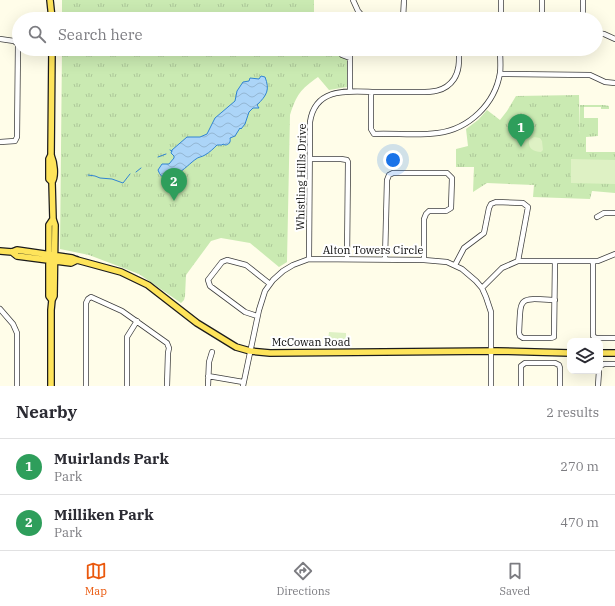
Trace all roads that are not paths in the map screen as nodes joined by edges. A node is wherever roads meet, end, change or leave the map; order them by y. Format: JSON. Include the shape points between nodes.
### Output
{"nodes":[{"id":1,"x":353,"y":0,"type":"edge"},
{"id":2,"x":404,"y":0,"type":"edge"},
{"id":3,"x":501,"y":0,"type":"edge"},
{"id":4,"x":542,"y":0,"type":"edge"},
{"id":5,"x":583,"y":0,"type":"edge"},
{"id":6,"x":52,"y":1,"type":"edge"},
{"id":7,"x":52,"y":12,"type":"edge"},
{"id":8,"x":360,"y":12,"type":"edge"},
{"id":9,"x":403,"y":12,"type":"edge"},
{"id":10,"x":501,"y":12,"type":"edge"},
{"id":11,"x":542,"y":12,"type":"edge"},
{"id":12,"x":583,"y":12,"type":"edge"},
{"id":13,"x":603,"y":34,"type":"edge"},
{"id":14,"x":0,"y":39,"type":"edge"},
{"id":15,"x":615,"y":39,"type":"edge"},
{"id":16,"x":12,"y":41,"type":"edge"},
{"id":17,"x":18,"y":56,"type":"edge"},
{"id":18,"x":52,"y":56,"type":"edge"},
{"id":19,"x":345,"y":56,"type":"edge"},
{"id":20,"x":459,"y":56,"type":"edge"},
{"id":21,"x":500,"y":56,"type":"edge"},
{"id":22,"x":350,"y":58,"type":"joint"},
{"id":23,"x":500,"y":74,"type":"junction"},
{"id":24,"x":615,"y":83,"type":"edge"},
{"id":25,"x":350,"y":91,"type":"junction"},
{"id":26,"x":371,"y":92,"type":"junction"},
{"id":27,"x":0,"y":142,"type":"edge"},
{"id":28,"x":310,"y":159,"type":"junction"},
{"id":29,"x":615,"y":212,"type":"edge"},
{"id":30,"x":597,"y":217,"type":"dead end"},
{"id":31,"x":0,"y":251,"type":"edge"},
{"id":32,"x":615,"y":254,"type":"edge"},
{"id":33,"x":52,"y":258,"type":"junction"},
{"id":34,"x":309,"y":259,"type":"junction"},
{"id":35,"x":347,"y":259,"type":"junction"},
{"id":36,"x":385,"y":259,"type":"junction"},
{"id":37,"x":424,"y":260,"type":"junction"},
{"id":38,"x":518,"y":261,"type":"junction"},
{"id":39,"x":555,"y":261,"type":"junction"},
{"id":40,"x":593,"y":261,"type":"junction"},
{"id":41,"x":455,"y":265,"type":"junction"},
{"id":42,"x":270,"y":284,"type":"junction"},
{"id":43,"x":482,"y":288,"type":"junction"},
{"id":44,"x":555,"y":300,"type":"junction"},
{"id":45,"x":0,"y":309,"type":"edge"},
{"id":46,"x":257,"y":316,"type":"junction"},
{"id":47,"x":137,"y":321,"type":"junction"},
{"id":48,"x":615,"y":338,"type":"edge"},
{"id":49,"x":250,"y":351,"type":"junction"},
{"id":50,"x":492,"y":351,"type":"junction"},
{"id":51,"x":212,"y":352,"type":"dead end"},
{"id":52,"x":567,"y":353,"type":"edge"},
{"id":53,"x":603,"y":353,"type":"edge"},
{"id":54,"x":615,"y":353,"type":"edge"},
{"id":55,"x":603,"y":364,"type":"edge"},
{"id":56,"x":615,"y":364,"type":"edge"},
{"id":57,"x":599,"y":374,"type":"edge"},
{"id":58,"x":208,"y":376,"type":"junction"},
{"id":59,"x":243,"y":384,"type":"edge"},
{"id":60,"x":17,"y":386,"type":"edge"},
{"id":61,"x":51,"y":386,"type":"edge"},
{"id":62,"x":86,"y":386,"type":"edge"},
{"id":63,"x":127,"y":386,"type":"edge"},
{"id":64,"x":167,"y":386,"type":"edge"},
{"id":65,"x":208,"y":386,"type":"edge"},
{"id":66,"x":491,"y":386,"type":"edge"},
{"id":67,"x":521,"y":386,"type":"edge"},
{"id":68,"x":560,"y":386,"type":"edge"},
{"id":69,"x":598,"y":386,"type":"edge"}],
"edges":[{"from":1,"to":8,"type":"street"},
{"from":2,"to":9,"type":"street"},
{"from":3,"to":10,"type":"street"},
{"from":4,"to":11,"type":"street"},
{"from":5,"to":12,"type":"street"},
{"from":6,"to":7,"type":"main road"},
{"from":13,"to":15,"type":"street"},
{"from":14,"to":16,"type":"street"},
{"from":17,"to":27,"type":"street","via":[[17,137],[15,141]]},
{"from":18,"to":33,"type":"main road","via":[[51,156],[54,179],[53,219],[49,225]]},
{"from":19,"to":22,"type":"street"},
{"from":20,"to":26,"type":"street","name":"Whistling Hills Drive","via":[[459,64],[452,82],[440,90]]},
{"from":21,"to":23,"type":"street"},
{"from":22,"to":25,"type":"street"},
{"from":23,"to":24,"type":"street","via":[[590,75],[605,82]]},
{"from":23,"to":26,"type":"street","via":[[492,95],[481,112],[461,126],[440,133],[374,134],[371,129]]},
{"from":25,"to":26,"type":"street","name":"Whistling Hills Drive"},
{"from":25,"to":28,"type":"street","name":"Whistling Hills Drive","via":[[329,95],[314,109],[310,122]]},
{"from":28,"to":34,"type":"street","name":"Whistling Hills Drive"},
{"from":28,"to":35,"type":"street","via":[[342,159],[348,162]]},
{"from":29,"to":30,"type":"street","via":[[604,212]]},
{"from":31,"to":33,"type":"main road","name":"McCowan Road","via":[[12,252],[17,256]]},
{"from":32,"to":40,"type":"street"},
{"from":33,"to":49,"type":"main road","name":"McCowan Road","via":[[71,263],[77,260],[121,272],[148,285],[197,323],[227,342]]},
{"from":33,"to":61,"type":"main road","via":[[54,296]]},
{"from":34,"to":35,"type":"street","name":"Alton Towers Circle"},
{"from":34,"to":42,"type":"street","name":"Alton Towers Circle","via":[[286,269]]},
{"from":35,"to":36,"type":"street","name":"Alton Towers Circle"},
{"from":36,"to":37,"type":"street","name":"Alton Towers Circle"},
{"from":36,"to":37,"type":"street","via":[[388,176],[393,173],[447,174],[452,178],[451,208],[446,211],[429,211],[426,214]]},
{"from":37,"to":41,"type":"street","name":"Alton Towers Circle"},
{"from":38,"to":39,"type":"street"},
{"from":38,"to":41,"type":"street","via":[[528,207],[523,203],[496,202],[489,208],[484,233],[464,248]]},
{"from":38,"to":43,"type":"street","via":[[502,268]]},
{"from":39,"to":40,"type":"street"},
{"from":39,"to":44,"type":"street"},
{"from":40,"to":48,"type":"street","via":[[593,336]]},
{"from":41,"to":43,"type":"street","name":"Alton Towers Circle","via":[[468,273]]},
{"from":42,"to":46,"type":"street","name":"Alton Towers Circle","via":[[263,294]]},
{"from":42,"to":46,"type":"street","via":[[246,265],[226,260],[208,280],[210,286],[244,312]]},
{"from":43,"to":50,"type":"street","name":"Alton Towers Circle","via":[[489,303]]},
{"from":44,"to":44,"type":"street","via":[[523,301],[520,305],[520,336],[553,337]]},
{"from":45,"to":60,"type":"street","via":[[17,333]]},
{"from":46,"to":49,"type":"street","name":"Alton Towers Circle"},
{"from":47,"to":62,"type":"street","via":[[94,298],[88,299]]},
{"from":47,"to":63,"type":"street","via":[[127,337]]},
{"from":47,"to":64,"type":"street","via":[[169,346]]},
{"from":49,"to":50,"type":"main road","name":"McCowan Road"},
{"from":49,"to":59,"type":"street","name":"Alton Towers Circle"},
{"from":50,"to":52,"type":"main road","name":"McCowan Road"},
{"from":50,"to":66,"type":"street","name":"Alton Towers Circle"},
{"from":51,"to":58,"type":"street"},
{"from":53,"to":54,"type":"main road"},
{"from":55,"to":56,"type":"street"},
{"from":57,"to":69,"type":"street"},
{"from":58,"to":59,"type":"street"},
{"from":58,"to":65,"type":"street"},
{"from":67,"to":68,"type":"street","via":[[521,366],[525,363],[559,365]]}]}
